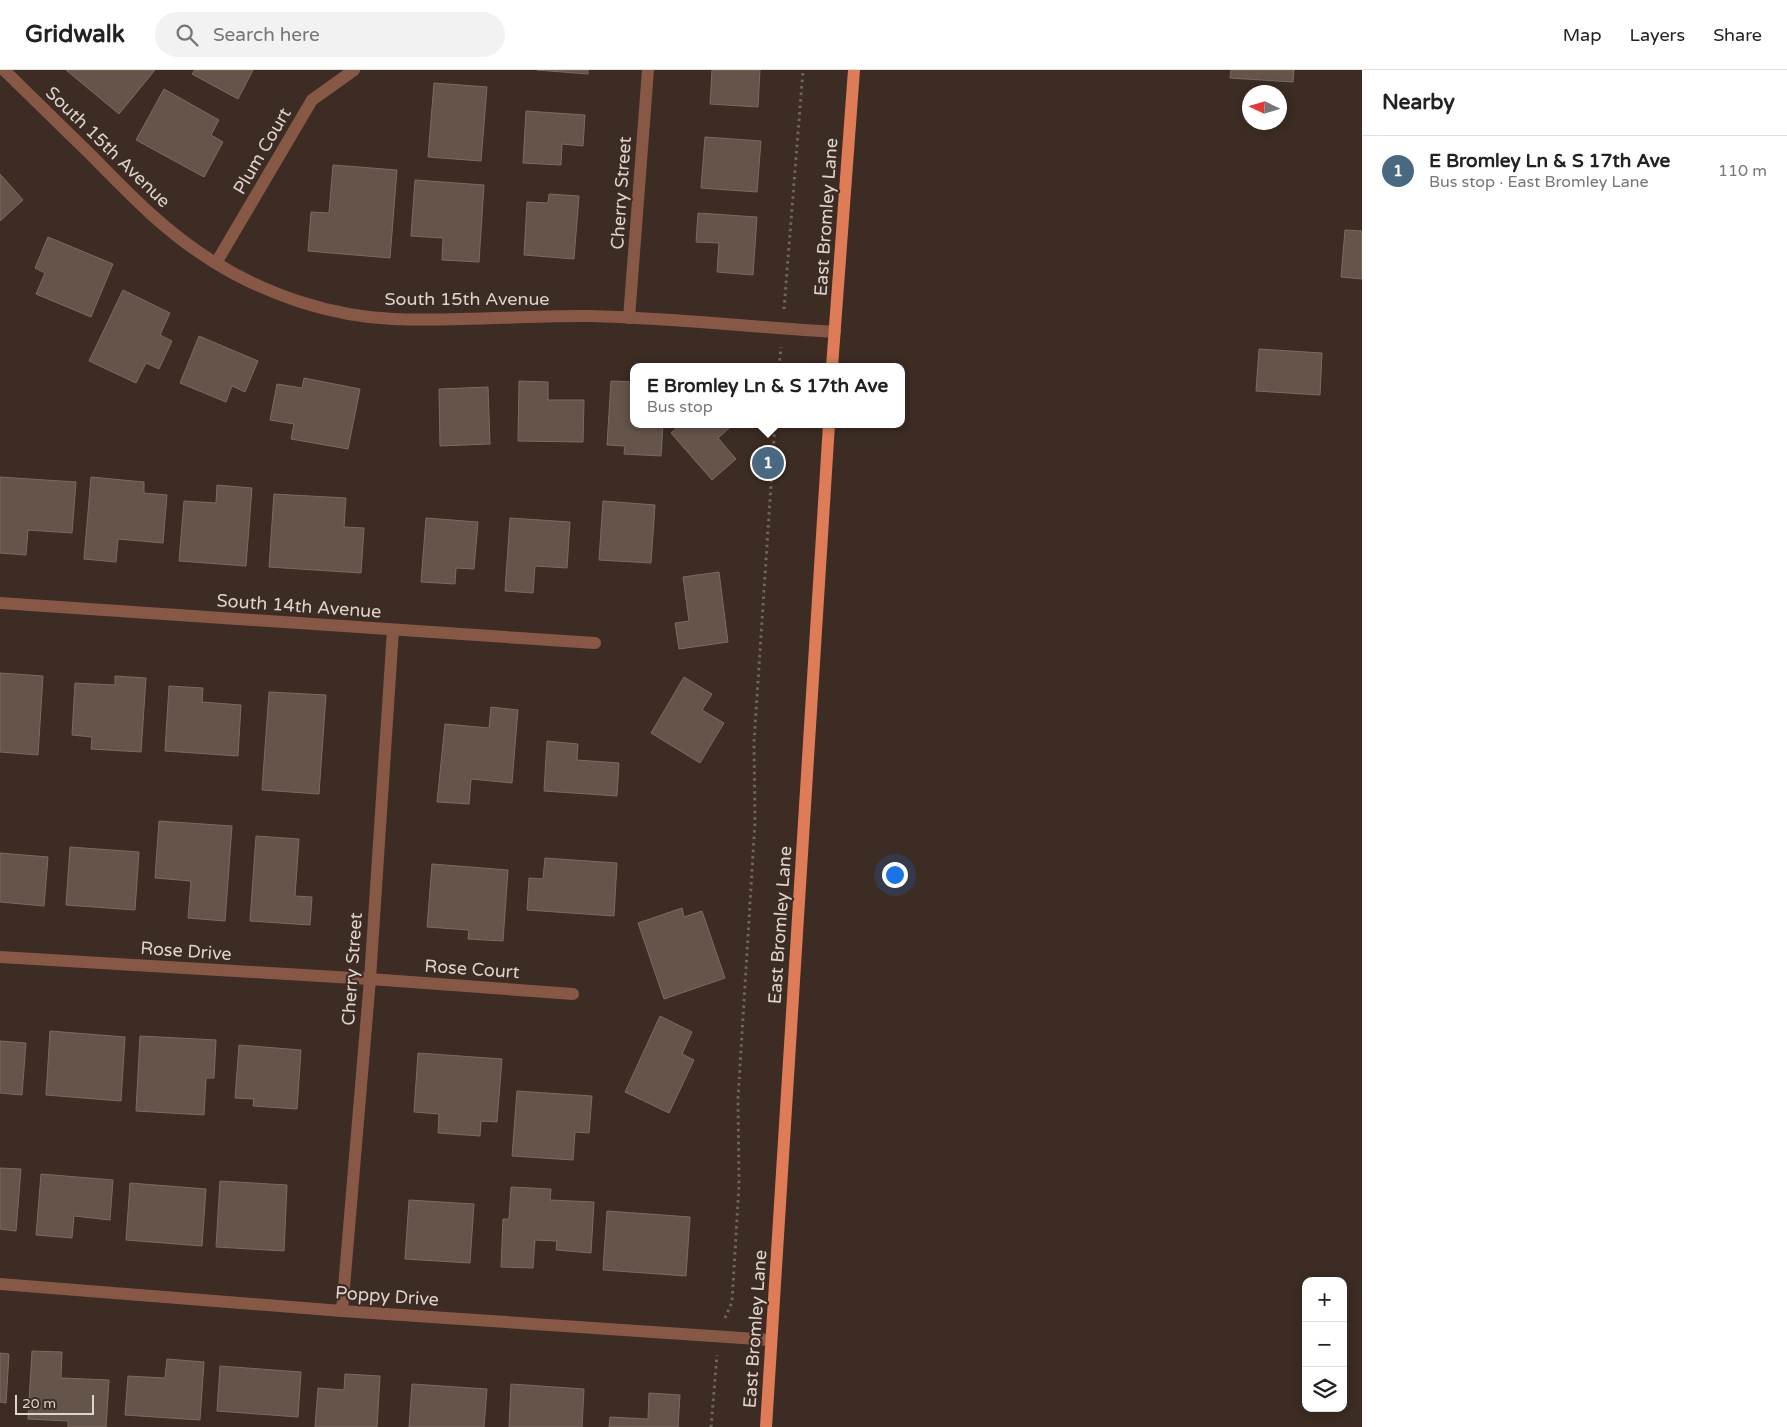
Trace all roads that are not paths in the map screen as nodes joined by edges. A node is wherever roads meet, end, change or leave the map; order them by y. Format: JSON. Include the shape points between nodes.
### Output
{"nodes":[{"id":1,"x":4,"y":70,"type":"edge"},
{"id":2,"x":354,"y":70,"type":"edge"},
{"id":3,"x":648,"y":70,"type":"edge"},
{"id":4,"x":854,"y":70,"type":"edge"},
{"id":5,"x":216,"y":264,"type":"junction"},
{"id":6,"x":629,"y":318,"type":"junction"},
{"id":7,"x":834,"y":332,"type":"junction"},
{"id":8,"x":832,"y":363,"type":"edge"},
{"id":9,"x":829,"y":428,"type":"edge"},
{"id":10,"x":0,"y":603,"type":"edge"},
{"id":11,"x":393,"y":630,"type":"junction"},
{"id":12,"x":595,"y":643,"type":"dead end"},
{"id":13,"x":0,"y":957,"type":"edge"},
{"id":14,"x":370,"y":980,"type":"junction"},
{"id":15,"x":573,"y":994,"type":"dead end"},
{"id":16,"x":0,"y":1284,"type":"edge"},
{"id":17,"x":342,"y":1311,"type":"junction"},
{"id":18,"x":771,"y":1340,"type":"junction"},
{"id":19,"x":766,"y":1427,"type":"edge"}],
"edges":[{"from":1,"to":5,"type":"street","name":"South 15th Avenue","via":[[141,206]]},
{"from":2,"to":5,"type":"street","name":"Plum Court","via":[[312,100]]},
{"from":3,"to":6,"type":"street","name":"Cherry Street"},
{"from":4,"to":7,"type":"main road","name":"East Bromley Lane"},
{"from":5,"to":6,"type":"street","name":"South 15th Avenue","via":[[276,293],[317,307],[356,315],[451,320],[548,316]]},
{"from":6,"to":7,"type":"street","name":"South 15th Avenue"},
{"from":7,"to":8,"type":"main road","name":"East Bromley Lane"},
{"from":9,"to":18,"type":"main road","name":"East Bromley Lane"},
{"from":10,"to":11,"type":"street","name":"South 14th Avenue"},
{"from":11,"to":12,"type":"street","name":"South 14th Avenue"},
{"from":11,"to":14,"type":"street","name":"Cherry Street"},
{"from":13,"to":14,"type":"street","name":"Rose Drive"},
{"from":14,"to":15,"type":"street","name":"Rose Court"},
{"from":14,"to":17,"type":"street","name":"Cherry Street"},
{"from":16,"to":17,"type":"street","name":"Poppy Drive"},
{"from":17,"to":18,"type":"street","name":"Poppy Drive"},
{"from":18,"to":19,"type":"main road","name":"East Bromley Lane"}]}
